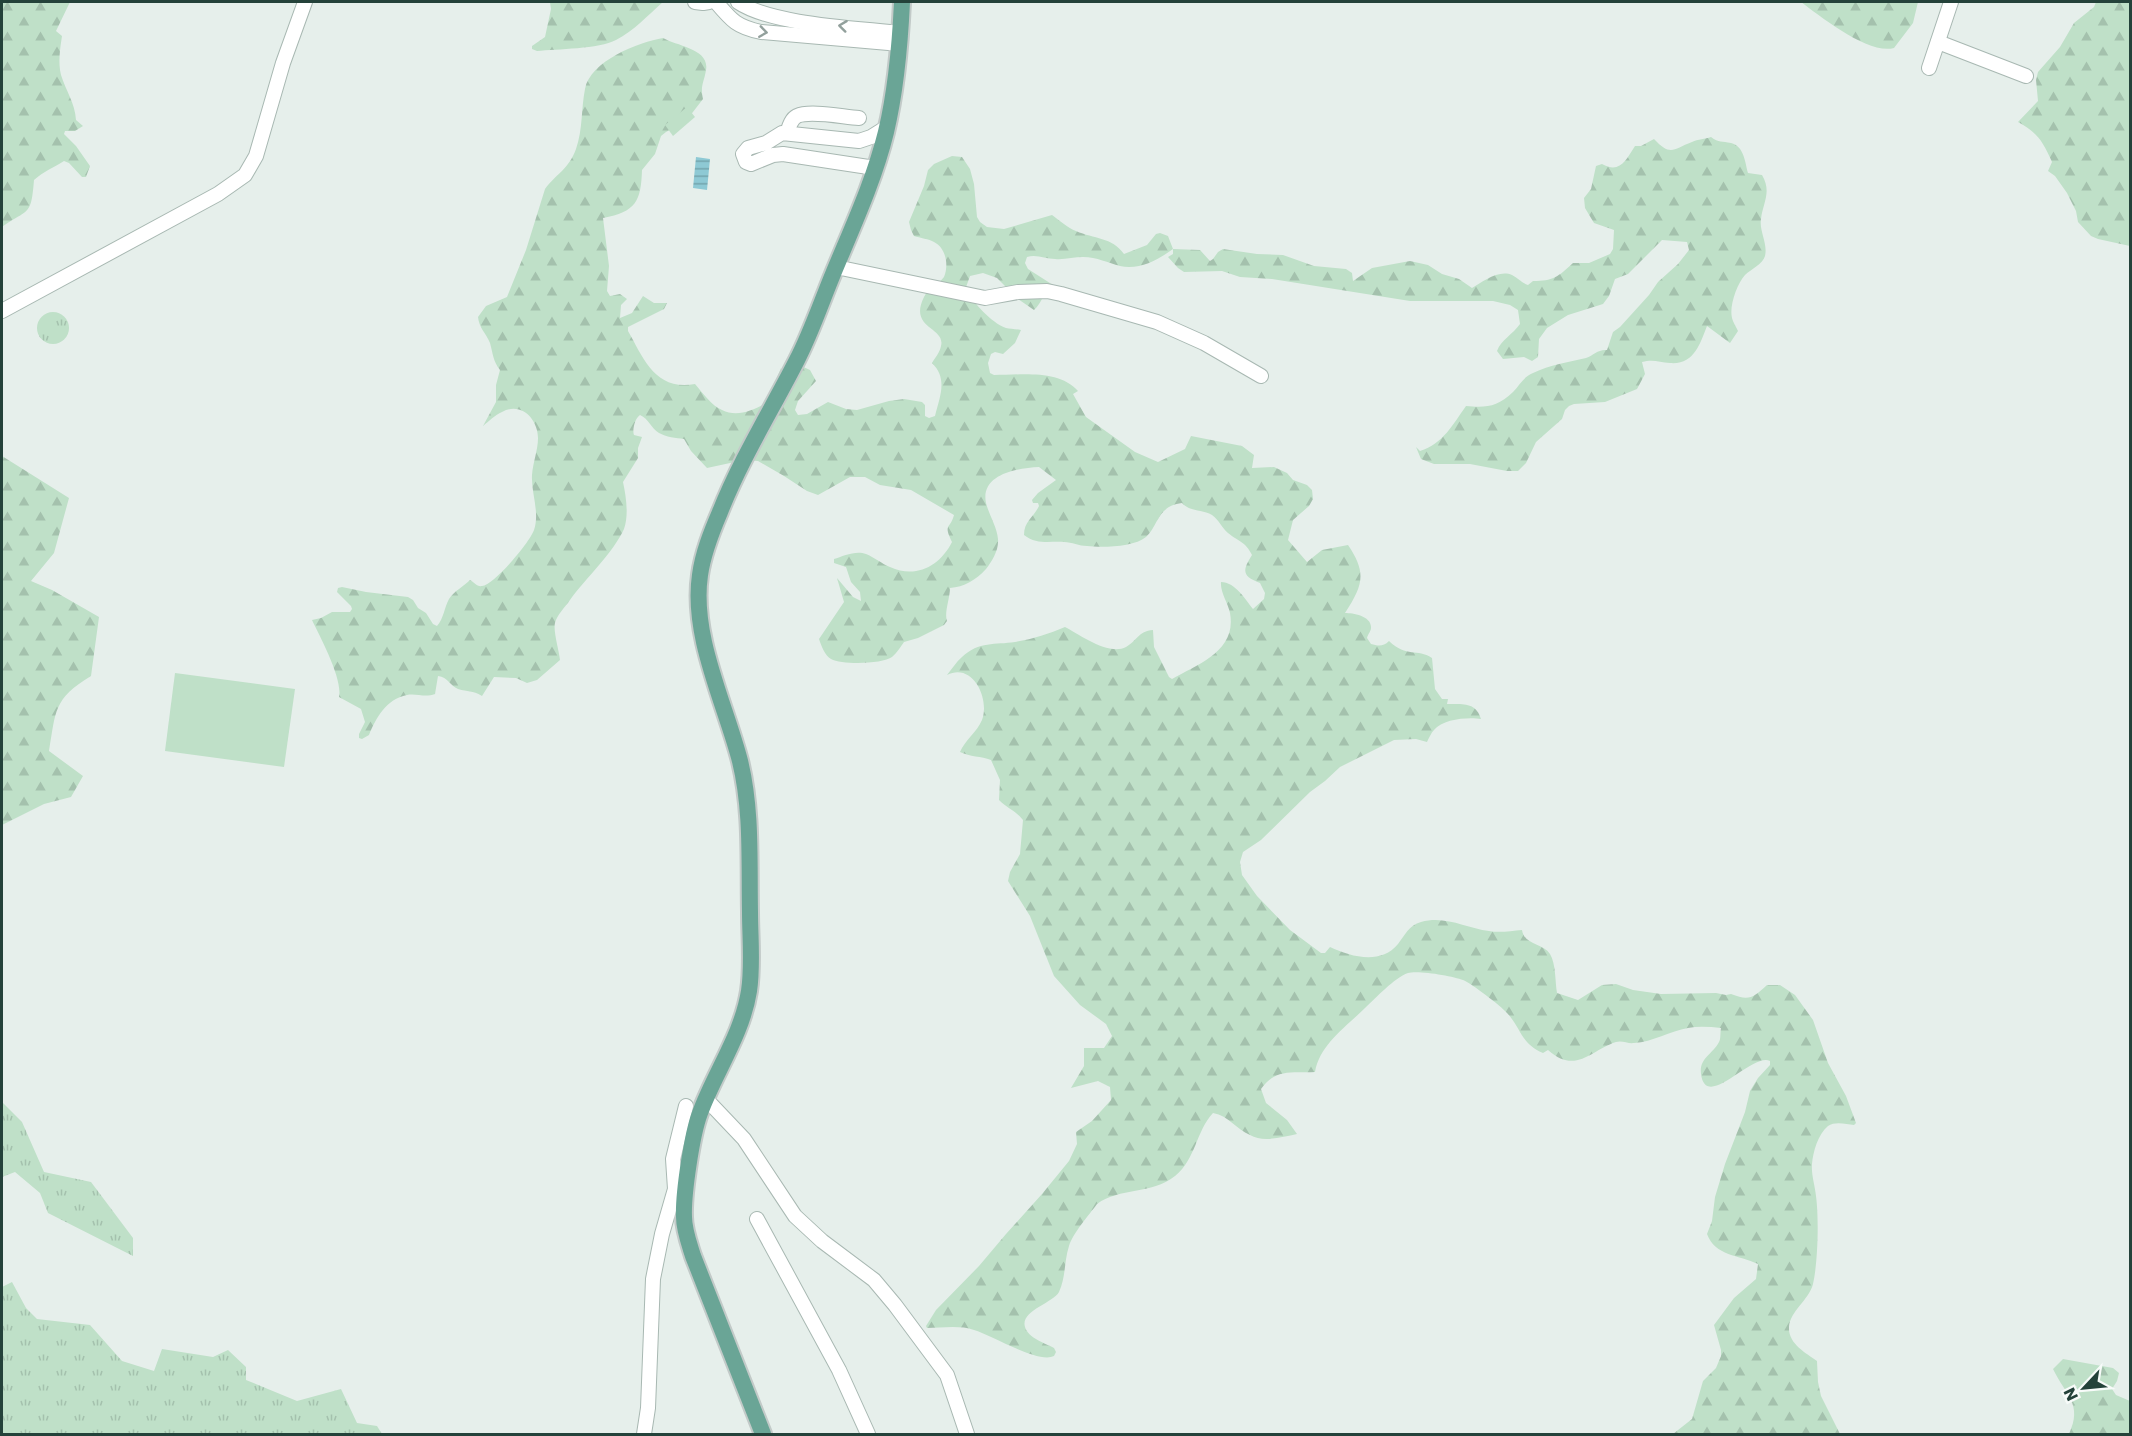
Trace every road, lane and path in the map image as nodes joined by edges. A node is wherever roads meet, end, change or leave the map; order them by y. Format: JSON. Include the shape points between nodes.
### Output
{"nodes":[{"id":1,"x":305,"y":2,"type":"edge"},
{"id":2,"x":695,"y":2,"type":"edge"},
{"id":3,"x":710,"y":2,"type":"edge"},
{"id":4,"x":717,"y":2,"type":"edge"},
{"id":5,"x":738,"y":2,"type":"edge"},
{"id":6,"x":902,"y":2,"type":"edge"},
{"id":7,"x":1951,"y":2,"type":"edge"},
{"id":8,"x":900,"y":38,"type":"junction"},
{"id":9,"x":1938,"y":42,"type":"junction"},
{"id":10,"x":1929,"y":68,"type":"dead end"},
{"id":11,"x":2026,"y":76,"type":"dead end"},
{"id":12,"x":859,"y":118,"type":"dead end"},
{"id":13,"x":887,"y":127,"type":"junction"},
{"id":14,"x":787,"y":133,"type":"junction"},
{"id":15,"x":875,"y":168,"type":"junction"},
{"id":16,"x":836,"y":267,"type":"junction"},
{"id":17,"x":2,"y":311,"type":"edge"},
{"id":18,"x":1261,"y":376,"type":"dead end"},
{"id":19,"x":706,"y":1099,"type":"junction"},
{"id":20,"x":687,"y":1106,"type":"dead end"},
{"id":21,"x":757,"y":1219,"type":"dead end"},
{"id":22,"x":644,"y":1434,"type":"edge"},
{"id":23,"x":763,"y":1434,"type":"edge"},
{"id":24,"x":868,"y":1434,"type":"edge"},
{"id":25,"x":967,"y":1434,"type":"edge"}],
"edges":[{"from":1,"to":17,"type":"street","via":[[256,156],[245,175],[218,194]]},
{"from":2,"to":3,"type":"street"},
{"from":4,"to":8,"type":"street","one_way":true,"via":[[734,23],[761,33]]},
{"from":8,"to":5,"type":"street","one_way":true,"via":[[755,12]]},
{"from":6,"to":8,"type":"main road"},
{"from":7,"to":9,"type":"street"},
{"from":8,"to":13,"type":"main road"},
{"from":9,"to":10,"type":"street"},
{"from":9,"to":11,"type":"street"},
{"from":12,"to":14,"type":"street","via":[[797,116]]},
{"from":13,"to":14,"type":"street","via":[[859,141]]},
{"from":13,"to":15,"type":"main road"},
{"from":14,"to":15,"type":"street","via":[[748,148],[743,154],[745,161],[754,164],[783,154]]},
{"from":15,"to":16,"type":"main road"},
{"from":16,"to":18,"type":"street","via":[[985,298],[1018,292],[1061,294],[1157,322],[1204,343]]},
{"from":16,"to":19,"type":"main road","via":[[799,357],[727,496],[700,573],[699,607],[704,639],[740,761],[749,825],[749,990],[731,1047]]},
{"from":19,"to":23,"type":"main road","via":[[699,1115],[689,1171],[686,1232]]},
{"from":19,"to":25,"type":"street","via":[[744,1139],[795,1216],[874,1280],[896,1305],[947,1375]]},
{"from":20,"to":22,"type":"street","via":[[673,1159],[675,1189],[653,1279]]},
{"from":21,"to":24,"type":"street","via":[[839,1370]]}]}
